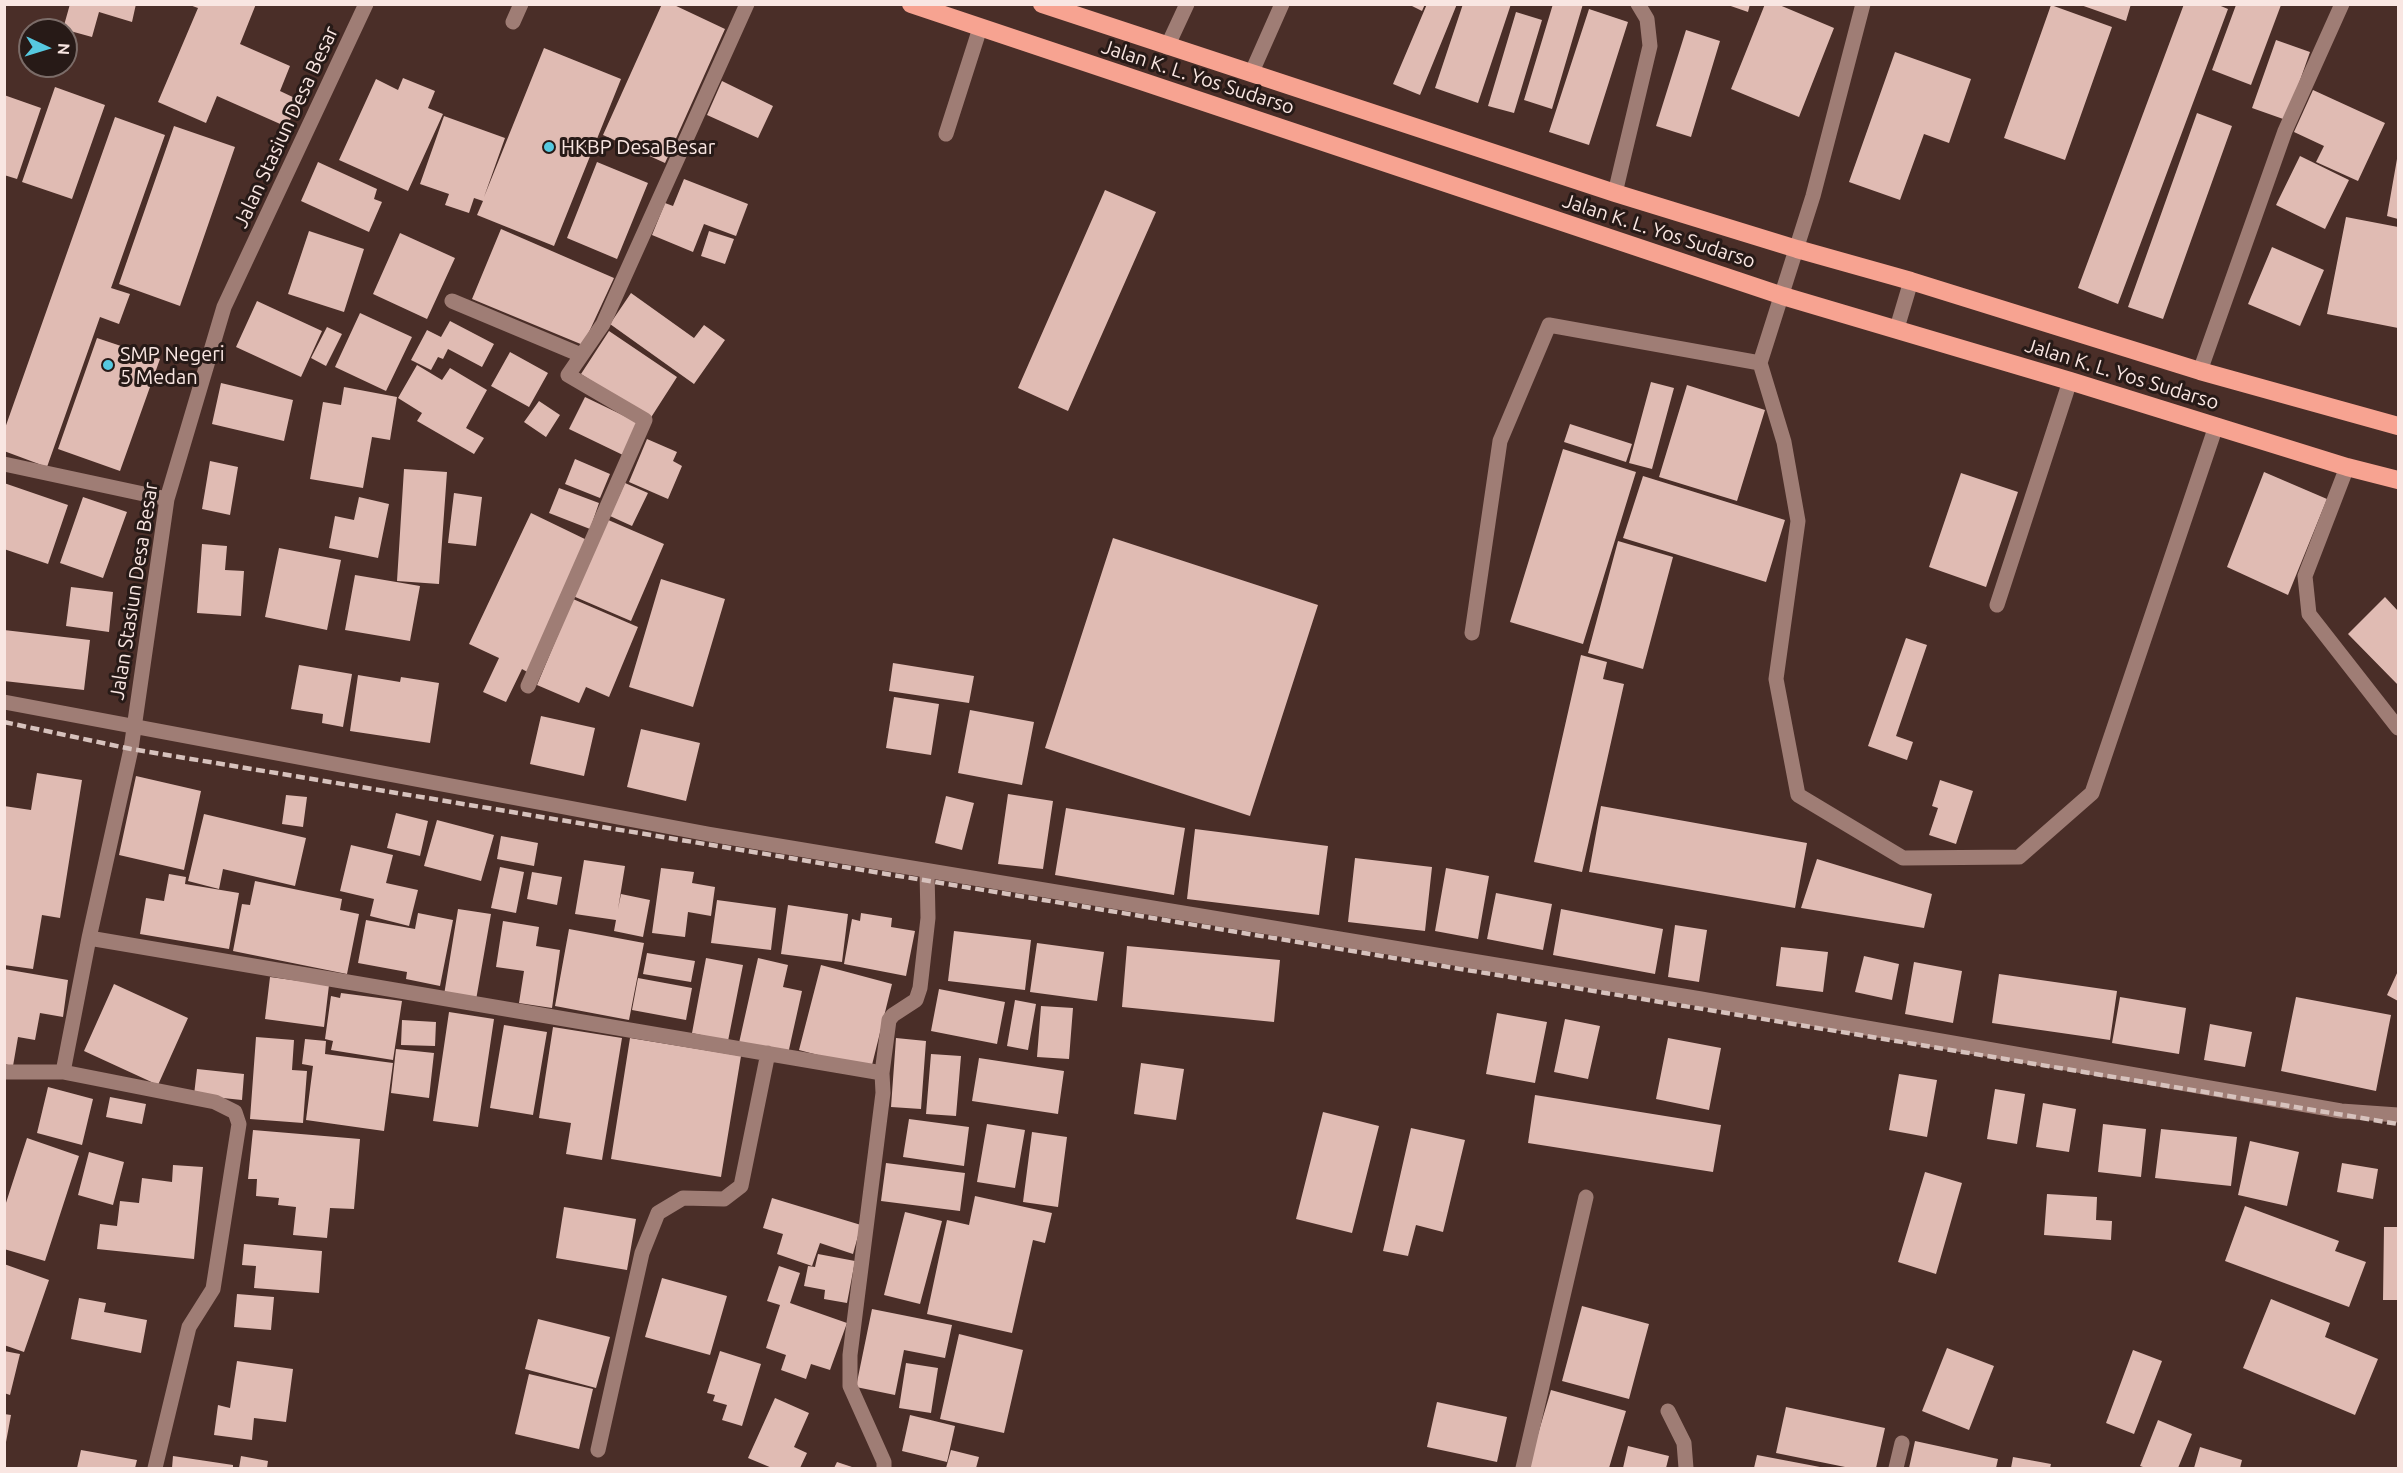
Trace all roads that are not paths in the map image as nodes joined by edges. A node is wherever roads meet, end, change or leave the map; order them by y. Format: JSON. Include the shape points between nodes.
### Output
{"nodes":[{"id":1,"x":366,"y":4,"type":"edge"},
{"id":2,"x":521,"y":4,"type":"edge"},
{"id":3,"x":747,"y":4,"type":"edge"},
{"id":4,"x":910,"y":4,"type":"edge"},
{"id":5,"x":1042,"y":4,"type":"edge"},
{"id":6,"x":1187,"y":4,"type":"edge"},
{"id":7,"x":1282,"y":4,"type":"edge"},
{"id":8,"x":1638,"y":4,"type":"edge"},
{"id":9,"x":1863,"y":4,"type":"edge"},
{"id":10,"x":2342,"y":4,"type":"edge"},
{"id":11,"x":513,"y":22,"type":"dead end"},
{"id":12,"x":980,"y":28,"type":"junction"},
{"id":13,"x":1167,"y":47,"type":"junction"},
{"id":14,"x":1251,"y":74,"type":"junction"},
{"id":15,"x":946,"y":134,"type":"dead end"},
{"id":16,"x":1615,"y":193,"type":"junction"},
{"id":17,"x":1797,"y":249,"type":"junction"},
{"id":18,"x":1911,"y":280,"type":"junction"},
{"id":19,"x":1783,"y":296,"type":"junction"},
{"id":20,"x":453,"y":301,"type":"dead end"},
{"id":21,"x":1897,"y":328,"type":"junction"},
{"id":22,"x":581,"y":355,"type":"junction"},
{"id":23,"x":1760,"y":363,"type":"junction"},
{"id":24,"x":2200,"y":371,"type":"junction"},
{"id":25,"x":2070,"y":381,"type":"junction"},
{"id":26,"x":2216,"y":426,"type":"junction"},
{"id":27,"x":2398,"y":426,"type":"edge"},
{"id":28,"x":4,"y":465,"type":"edge"},
{"id":29,"x":2347,"y":467,"type":"junction"},
{"id":30,"x":2398,"y":480,"type":"edge"},
{"id":31,"x":167,"y":499,"type":"junction"},
{"id":32,"x":1997,"y":605,"type":"dead end"},
{"id":33,"x":1472,"y":633,"type":"dead end"},
{"id":34,"x":528,"y":686,"type":"dead end"},
{"id":35,"x":4,"y":702,"type":"edge"},
{"id":36,"x":135,"y":727,"type":"junction"},
{"id":37,"x":2398,"y":728,"type":"edge"},
{"id":38,"x":927,"y":872,"type":"junction"},
{"id":39,"x":89,"y":938,"type":"junction"},
{"id":40,"x":768,"y":1053,"type":"junction"},
{"id":41,"x":4,"y":1072,"type":"edge"},
{"id":42,"x":63,"y":1072,"type":"junction"},
{"id":43,"x":882,"y":1073,"type":"junction"},
{"id":44,"x":2398,"y":1115,"type":"edge"},
{"id":45,"x":1586,"y":1197,"type":"dead end"},
{"id":46,"x":1668,"y":1411,"type":"dead end"},
{"id":47,"x":1902,"y":1443,"type":"dead end"},
{"id":48,"x":598,"y":1450,"type":"dead end"},
{"id":49,"x":155,"y":1468,"type":"edge"},
{"id":50,"x":884,"y":1468,"type":"edge"},
{"id":51,"x":1523,"y":1468,"type":"edge"},
{"id":52,"x":1686,"y":1468,"type":"edge"},
{"id":53,"x":1896,"y":1468,"type":"edge"}],
"edges":[{"from":1,"to":31,"type":"street","name":"Jalan Stasiun Desa Besar","via":[[224,307]]},
{"from":2,"to":11,"type":"street"},
{"from":3,"to":22,"type":"street","via":[[603,324]]},
{"from":4,"to":12,"type":"highway","name":"Jalan K. L. Yos Sudarso"},
{"from":5,"to":13,"type":"highway","name":"Jalan K. L. Yos Sudarso"},
{"from":6,"to":13,"type":"street"},
{"from":7,"to":14,"type":"street"},
{"from":8,"to":16,"type":"street","via":[[1647,19],[1650,46]]},
{"from":9,"to":17,"type":"street"},
{"from":10,"to":24,"type":"street","via":[[2285,131]]},
{"from":12,"to":15,"type":"street"},
{"from":12,"to":19,"type":"highway","name":"Jalan K. L. Yos Sudarso"},
{"from":13,"to":14,"type":"highway","name":"Jalan K. L. Yos Sudarso"},
{"from":14,"to":16,"type":"highway","name":"Jalan K. L. Yos Sudarso"},
{"from":16,"to":17,"type":"highway","name":"Jalan K. L. Yos Sudarso"},
{"from":17,"to":18,"type":"highway","name":"Jalan K. L. Yos Sudarso"},
{"from":17,"to":19,"type":"street"},
{"from":18,"to":21,"type":"street"},
{"from":18,"to":24,"type":"highway","name":"Jalan K. L. Yos Sudarso"},
{"from":19,"to":21,"type":"highway","name":"Jalan K. L. Yos Sudarso"},
{"from":19,"to":23,"type":"street"},
{"from":20,"to":22,"type":"street"},
{"from":21,"to":25,"type":"highway","name":"Jalan K. L. Yos Sudarso"},
{"from":22,"to":34,"type":"street","via":[[568,375],[645,420]]},
{"from":23,"to":26,"type":"street","via":[[1784,442],[1798,521],[1776,679],[1798,795],[1903,858],[2019,857],[2092,793]]},
{"from":23,"to":33,"type":"street","via":[[1549,325],[1500,441]]},
{"from":24,"to":27,"type":"highway","name":"Jalan K. L. Yos Sudarso"},
{"from":25,"to":26,"type":"highway","name":"Jalan K. L. Yos Sudarso"},
{"from":25,"to":32,"type":"street"},
{"from":26,"to":29,"type":"highway","name":"Jalan K. L. Yos Sudarso"},
{"from":28,"to":31,"type":"street"},
{"from":29,"to":30,"type":"highway","name":"Jalan K. L. Yos Sudarso"},
{"from":29,"to":37,"type":"street","via":[[2305,576],[2309,614]]},
{"from":31,"to":36,"type":"street","name":"Jalan Stasiun Desa Besar"},
{"from":35,"to":36,"type":"street"},
{"from":36,"to":38,"type":"street"},
{"from":36,"to":39,"type":"street","name":"Jalan Stasiun Desa Besar"},
{"from":38,"to":43,"type":"street","via":[[928,918],[920,988],[916,1000],[889,1020]]},
{"from":38,"to":44,"type":"street","via":[[1701,999],[2341,1111]]},
{"from":39,"to":40,"type":"street"},
{"from":39,"to":42,"type":"street","name":"Jalan Stasiun Desa Besar"},
{"from":40,"to":43,"type":"street"},
{"from":40,"to":48,"type":"street","via":[[741,1186],[724,1199],[683,1198],[658,1213],[642,1252]]},
{"from":41,"to":42,"type":"street"},
{"from":42,"to":49,"type":"street","via":[[215,1102],[235,1112],[239,1124],[213,1289],[189,1327]]},
{"from":43,"to":50,"type":"street","via":[[883,1093],[850,1355],[850,1386]]},
{"from":45,"to":51,"type":"street"},
{"from":46,"to":52,"type":"street","via":[[1684,1443]]},
{"from":47,"to":53,"type":"street"}]}
